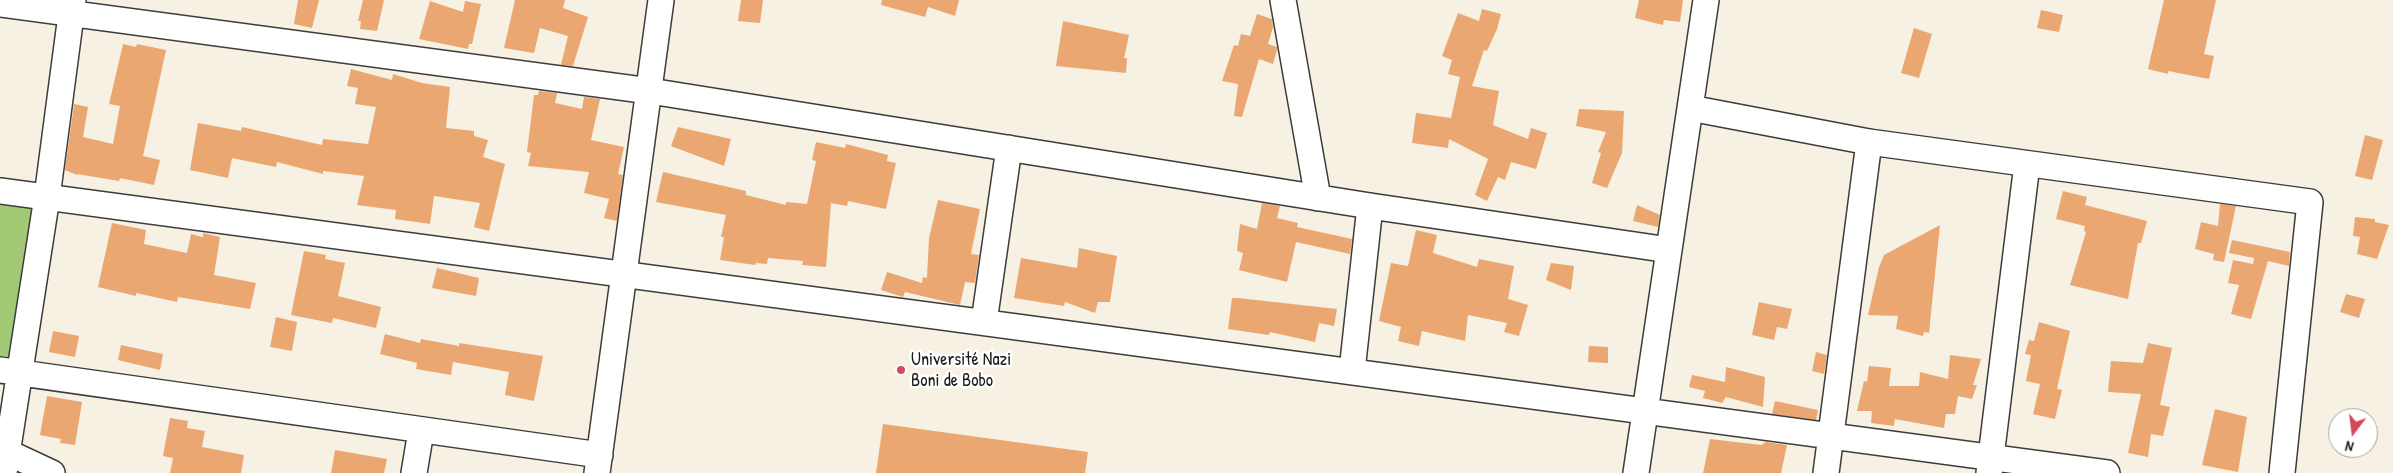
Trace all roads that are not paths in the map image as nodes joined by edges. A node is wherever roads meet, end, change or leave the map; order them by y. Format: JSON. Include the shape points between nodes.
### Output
{"nodes":[{"id":1,"x":661,"y":0,"type":"edge"},
{"id":2,"x":1283,"y":0,"type":"edge"},
{"id":3,"x":1706,"y":0,"type":"edge"},
{"id":4,"x":0,"y":4,"type":"edge"},
{"id":5,"x":72,"y":7,"type":"edge"},
{"id":6,"x":650,"y":91,"type":"junction"},
{"id":7,"x":1690,"y":108,"type":"junction"},
{"id":8,"x":1869,"y":142,"type":"junction"},
{"id":9,"x":1009,"y":148,"type":"junction"},
{"id":10,"x":2027,"y":164,"type":"junction"},
{"id":11,"x":0,"y":191,"type":"edge"},
{"id":12,"x":47,"y":198,"type":"junction"},
{"id":13,"x":1318,"y":198,"type":"junction"},
{"id":14,"x":1370,"y":206,"type":"junction"},
{"id":15,"x":1669,"y":250,"type":"junction"},
{"id":16,"x":625,"y":274,"type":"junction"},
{"id":17,"x":984,"y":322,"type":"junction"},
{"id":18,"x":10,"y":371,"type":"edge"},
{"id":19,"x":1352,"y":371,"type":"junction"},
{"id":20,"x":1645,"y":410,"type":"junction"},
{"id":21,"x":421,"y":431,"type":"junction"},
{"id":22,"x":1831,"y":435,"type":"junction"},
{"id":23,"x":5,"y":463,"type":"edge"},
{"id":24,"x":598,"y":464,"type":"edge"},
{"id":25,"x":1989,"y":465,"type":"edge"},
{"id":26,"x":52,"y":473,"type":"edge"},
{"id":27,"x":414,"y":473,"type":"edge"},
{"id":28,"x":1636,"y":473,"type":"edge"},
{"id":29,"x":1826,"y":473,"type":"edge"},
{"id":30,"x":2107,"y":473,"type":"edge"},
{"id":31,"x":2282,"y":473,"type":"edge"}],
"edges":[{"from":1,"to":6,"type":"street"},
{"from":2,"to":13,"type":"street"},
{"from":3,"to":7,"type":"street"},
{"from":4,"to":5,"type":"street"},
{"from":5,"to":6,"type":"street"},
{"from":5,"to":12,"type":"street"},
{"from":6,"to":9,"type":"street"},
{"from":6,"to":16,"type":"street"},
{"from":7,"to":8,"type":"street"},
{"from":7,"to":15,"type":"street"},
{"from":8,"to":10,"type":"street"},
{"from":8,"to":22,"type":"street"},
{"from":9,"to":13,"type":"street"},
{"from":9,"to":17,"type":"street"},
{"from":10,"to":25,"type":"street"},
{"from":10,"to":31,"type":"street","via":[[2310,202]]},
{"from":11,"to":12,"type":"street"},
{"from":12,"to":16,"type":"street"},
{"from":12,"to":18,"type":"street"},
{"from":13,"to":14,"type":"street"},
{"from":14,"to":15,"type":"street"},
{"from":14,"to":19,"type":"street"},
{"from":15,"to":20,"type":"street"},
{"from":16,"to":17,"type":"street"},
{"from":16,"to":24,"type":"street"},
{"from":17,"to":19,"type":"street"},
{"from":18,"to":21,"type":"street"},
{"from":18,"to":23,"type":"street"},
{"from":19,"to":20,"type":"street"},
{"from":20,"to":22,"type":"street"},
{"from":20,"to":28,"type":"street"},
{"from":21,"to":24,"type":"street"},
{"from":21,"to":27,"type":"street"},
{"from":22,"to":25,"type":"street"},
{"from":22,"to":29,"type":"street"},
{"from":23,"to":26,"type":"street"},
{"from":25,"to":30,"type":"street"}]}
